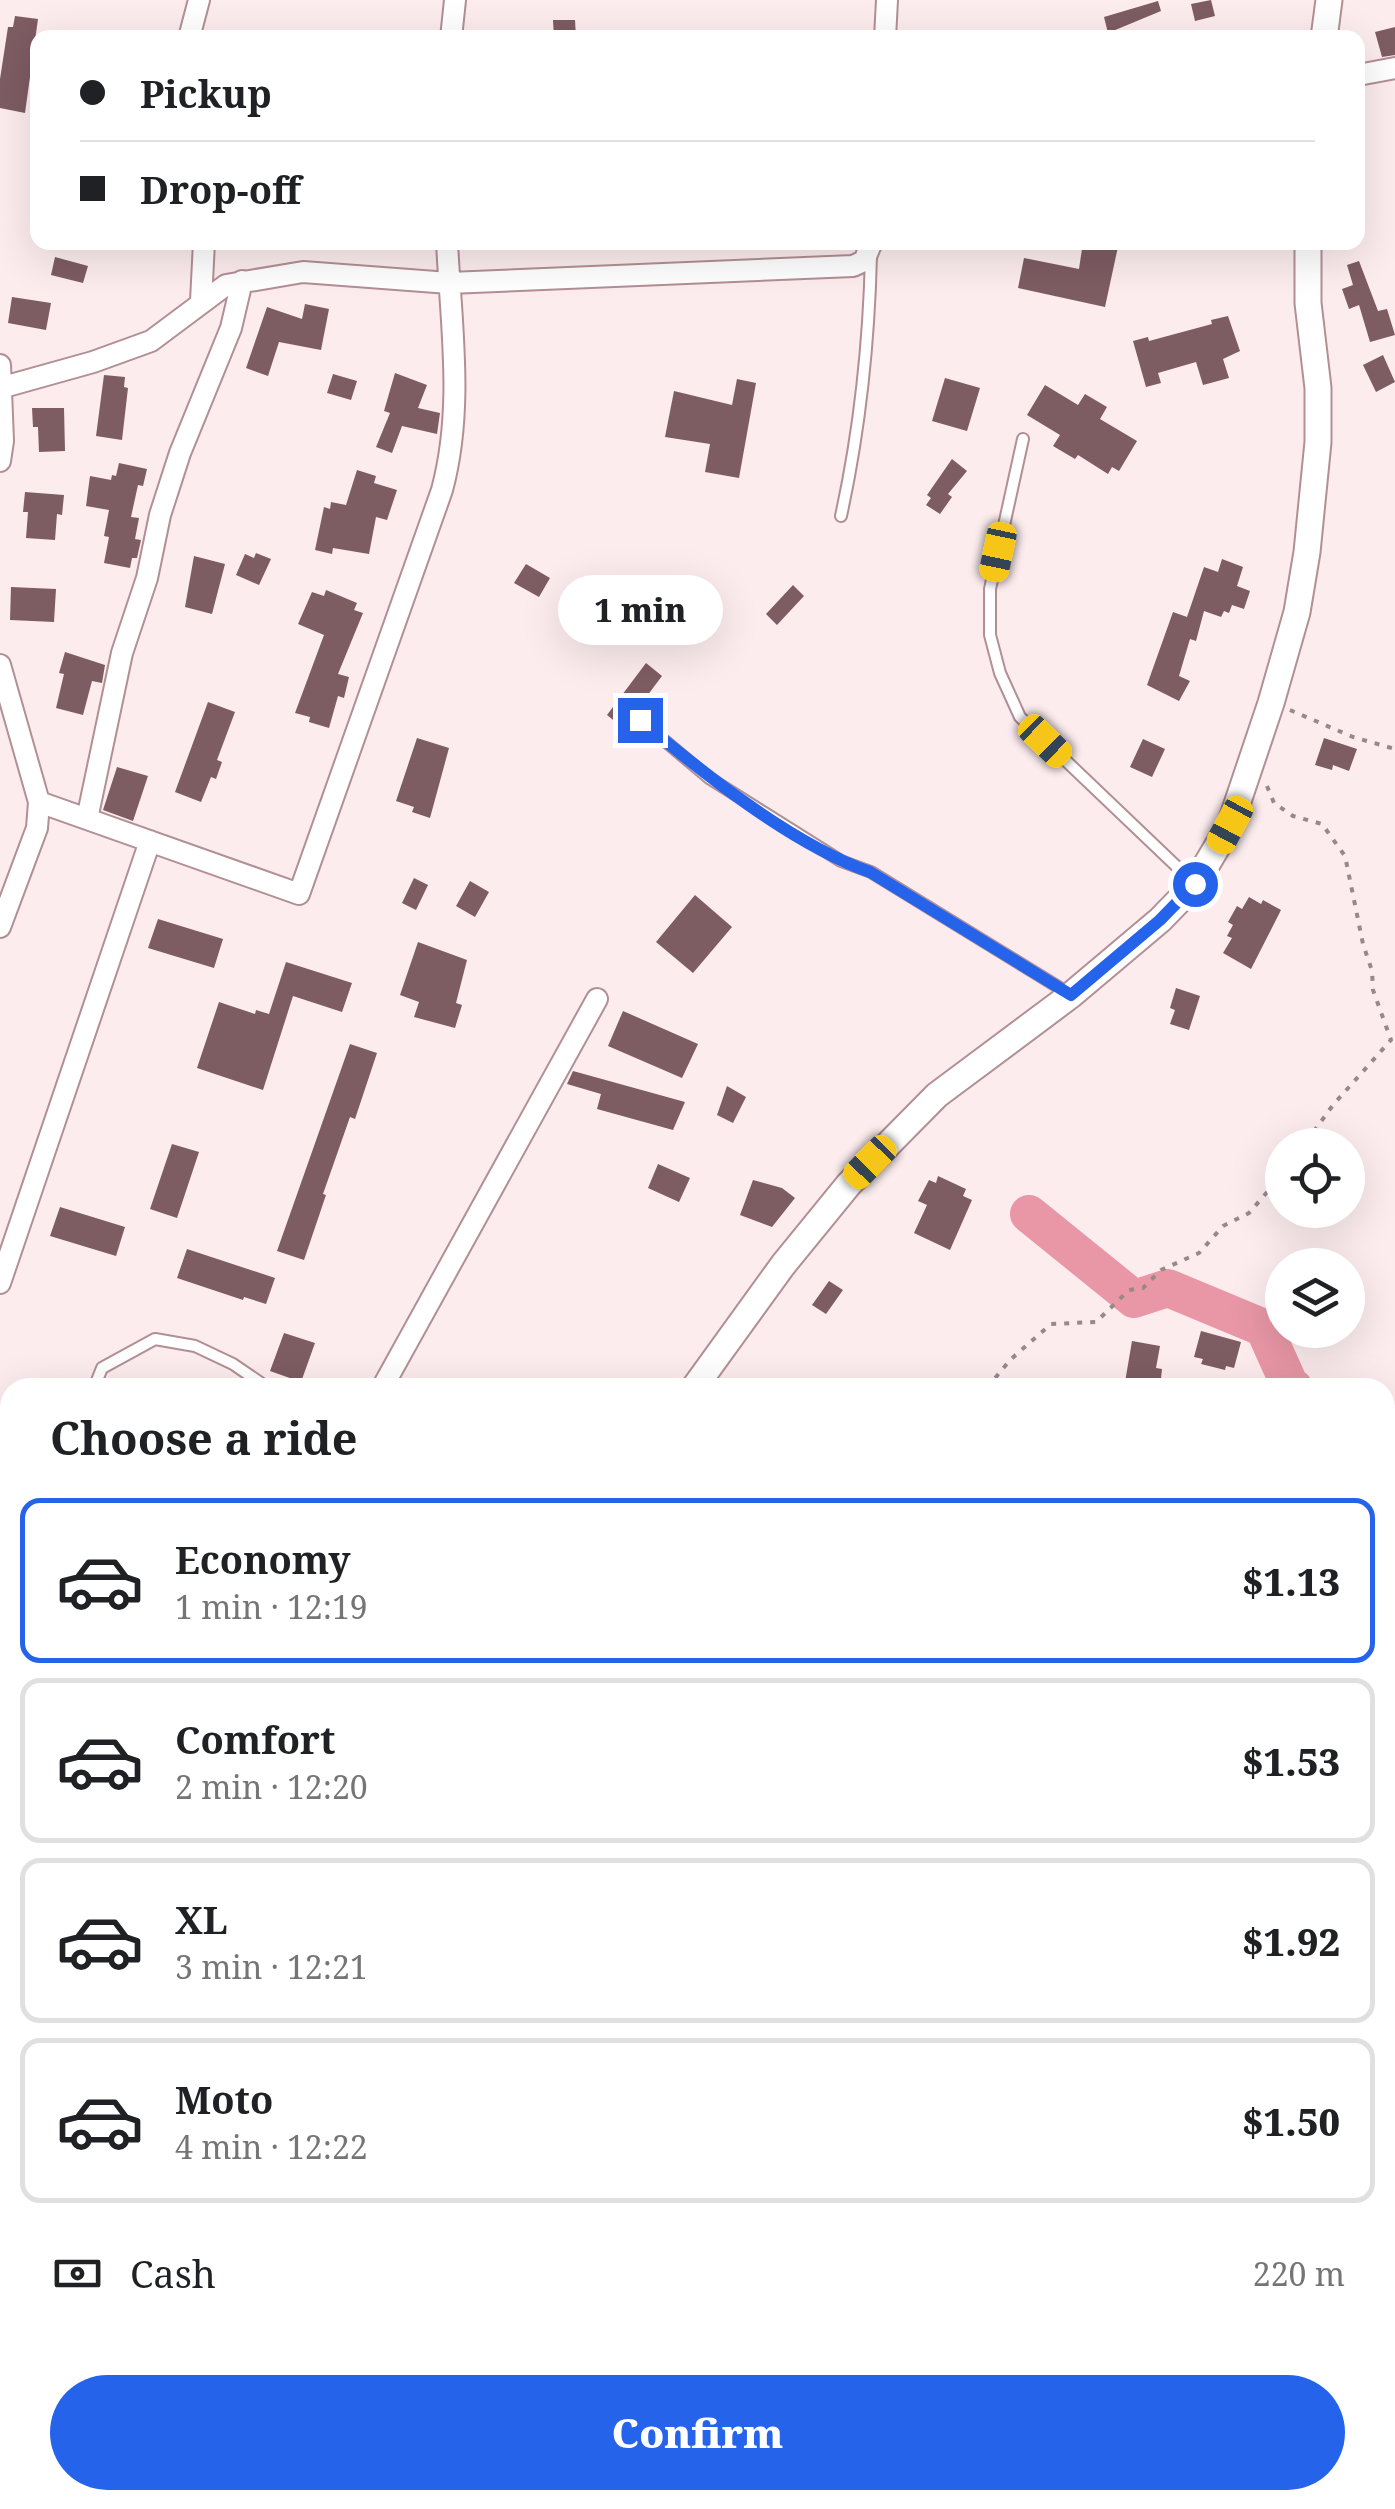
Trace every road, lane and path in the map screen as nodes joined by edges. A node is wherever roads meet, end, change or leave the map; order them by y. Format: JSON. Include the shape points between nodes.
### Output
{"nodes":[{"id":1,"x":198,"y":0,"type":"edge"},
{"id":2,"x":455,"y":0,"type":"edge"},
{"id":3,"x":887,"y":0,"type":"edge"},
{"id":4,"x":1329,"y":0,"type":"edge"},
{"id":5,"x":190,"y":30,"type":"edge"},
{"id":6,"x":453,"y":30,"type":"edge"},
{"id":7,"x":885,"y":30,"type":"edge"},
{"id":8,"x":1325,"y":30,"type":"edge"},
{"id":9,"x":1395,"y":68,"type":"edge"},
{"id":10,"x":1365,"y":74,"type":"edge"},
{"id":11,"x":204,"y":250,"type":"edge"},
{"id":12,"x":447,"y":250,"type":"edge"},
{"id":13,"x":870,"y":250,"type":"edge"},
{"id":14,"x":872,"y":250,"type":"edge"},
{"id":15,"x":1308,"y":250,"type":"edge"},
{"id":16,"x":242,"y":281,"type":"junction"},
{"id":17,"x":449,"y":284,"type":"junction"},
{"id":18,"x":201,"y":301,"type":"junction"},
{"id":19,"x":0,"y":364,"type":"edge"},
{"id":20,"x":1,"y":388,"type":"edge"},
{"id":21,"x":1023,"y":440,"type":"dead end"},
{"id":22,"x":0,"y":461,"type":"edge"},
{"id":23,"x":841,"y":516,"type":"dead end"},
{"id":24,"x":0,"y":666,"type":"edge"},
{"id":25,"x":1271,"y":704,"type":"junction"},
{"id":26,"x":640,"y":720,"type":"dead end"},
{"id":27,"x":1395,"y":749,"type":"edge"},
{"id":28,"x":1254,"y":760,"type":"junction"},
{"id":29,"x":38,"y":802,"type":"junction"},
{"id":30,"x":87,"y":819,"type":"junction"},
{"id":31,"x":150,"y":841,"type":"junction"},
{"id":32,"x":1195,"y":884,"type":"junction"},
{"id":33,"x":0,"y":927,"type":"edge"},
{"id":34,"x":1071,"y":995,"type":"junction"},
{"id":35,"x":597,"y":999,"type":"dead end"},
{"id":36,"x":1393,"y":1039,"type":"edge"},
{"id":37,"x":1316,"y":1128,"type":"edge"},
{"id":38,"x":1265,"y":1195,"type":"edge"},
{"id":39,"x":0,"y":1283,"type":"edge"},
{"id":40,"x":98,"y":1378,"type":"edge"},
{"id":41,"x":253,"y":1378,"type":"edge"},
{"id":42,"x":388,"y":1378,"type":"edge"},
{"id":43,"x":701,"y":1378,"type":"edge"},
{"id":44,"x":995,"y":1378,"type":"edge"}],
"edges":[{"from":1,"to":5,"type":"street"},
{"from":2,"to":6,"type":"street"},
{"from":3,"to":7,"type":"street"},
{"from":4,"to":8,"type":"street"},
{"from":9,"to":10,"type":"street"},
{"from":11,"to":18,"type":"street"},
{"from":12,"to":17,"type":"street"},
{"from":13,"to":17,"type":"street","via":[[853,266]]},
{"from":14,"to":23,"type":"lane","via":[[857,444]]},
{"from":15,"to":25,"type":"street","via":[[1318,388],[1315,491],[1297,612]]},
{"from":16,"to":17,"type":"street","via":[[304,272]]},
{"from":16,"to":18,"type":"street"},
{"from":16,"to":30,"type":"street","via":[[231,328],[160,516]]},
{"from":17,"to":31,"type":"street","via":[[456,387],[452,453],[300,894]]},
{"from":18,"to":20,"type":"street","via":[[151,341]]},
{"from":19,"to":20,"type":"street"},
{"from":20,"to":22,"type":"street"},
{"from":21,"to":32,"type":"lane","via":[[990,589],[990,635],[1000,673],[1020,718]]},
{"from":24,"to":29,"type":"street"},
{"from":25,"to":27,"type":"path"},
{"from":25,"to":28,"type":"street"},
{"from":26,"to":34,"type":"lane","via":[[709,778]]},
{"from":28,"to":32,"type":"street","via":[[1230,825]]},
{"from":28,"to":36,"type":"path","via":[[1274,803],[1322,824],[1345,856],[1374,990]]},
{"from":29,"to":30,"type":"street"},
{"from":29,"to":33,"type":"street","via":[[37,828]]},
{"from":30,"to":31,"type":"street"},
{"from":31,"to":39,"type":"street"},
{"from":32,"to":34,"type":"street"},
{"from":34,"to":43,"type":"street","via":[[937,1095],[860,1172]]},
{"from":35,"to":42,"type":"street"},
{"from":36,"to":37,"type":"path"},
{"from":38,"to":44,"type":"path","via":[[1199,1253],[1129,1290],[1096,1322],[1051,1324]]},
{"from":40,"to":41,"type":"lane","via":[[102,1368],[155,1339],[195,1346]]}]}
